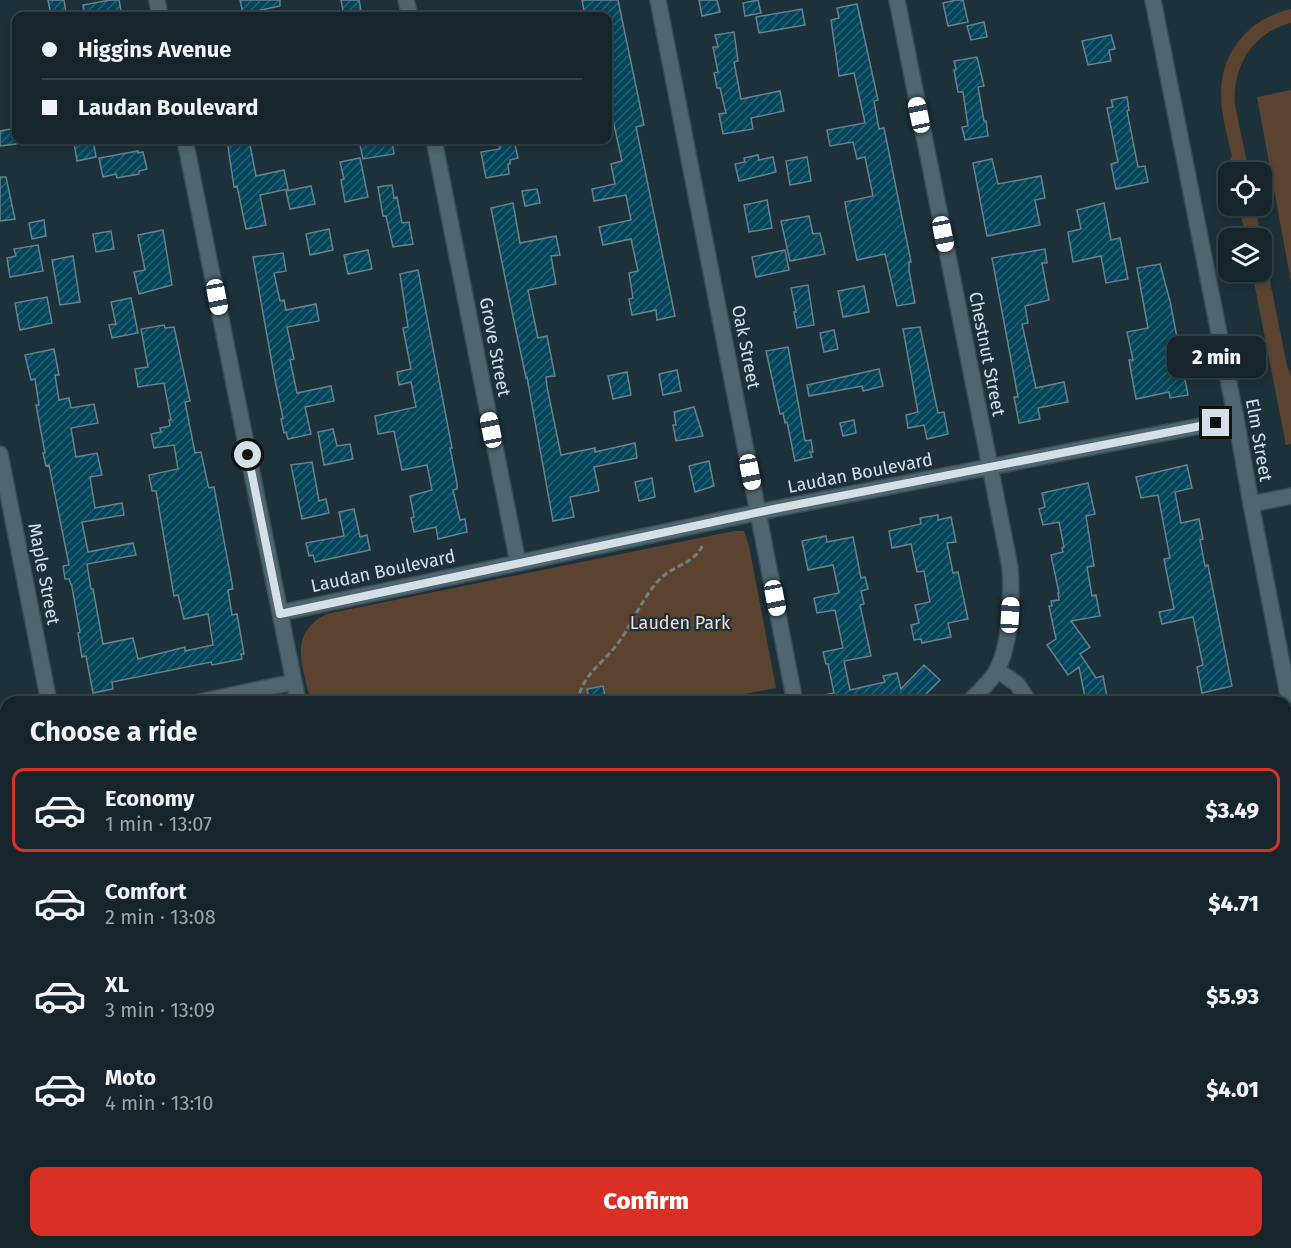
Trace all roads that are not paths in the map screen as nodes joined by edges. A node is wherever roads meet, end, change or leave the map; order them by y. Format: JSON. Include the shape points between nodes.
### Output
{"nodes":[{"id":1,"x":658,"y":0,"type":"edge"},
{"id":2,"x":897,"y":0,"type":"edge"},
{"id":3,"x":1153,"y":0,"type":"edge"},
{"id":4,"x":186,"y":144,"type":"edge"},
{"id":5,"x":435,"y":144,"type":"edge"},
{"id":6,"x":1236,"y":419,"type":"junction"},
{"id":7,"x":0,"y":454,"type":"edge"},
{"id":8,"x":990,"y":467,"type":"junction"},
{"id":9,"x":1291,"y":496,"type":"edge"},
{"id":10,"x":1251,"y":504,"type":"junction"},
{"id":11,"x":757,"y":513,"type":"junction"},
{"id":12,"x":518,"y":562,"type":"junction"},
{"id":13,"x":280,"y":614,"type":"junction"},
{"id":14,"x":997,"y":670,"type":"junction"},
{"id":15,"x":294,"y":682,"type":"junction"},
{"id":16,"x":48,"y":696,"type":"edge"},
{"id":17,"x":228,"y":696,"type":"edge"},
{"id":18,"x":297,"y":696,"type":"edge"},
{"id":19,"x":794,"y":696,"type":"edge"},
{"id":20,"x":974,"y":696,"type":"edge"},
{"id":21,"x":1025,"y":696,"type":"edge"},
{"id":22,"x":1288,"y":696,"type":"edge"}],
"edges":[{"from":1,"to":11,"type":"street","name":"Oak Street"},
{"from":2,"to":8,"type":"street","name":"Chestnut Street"},
{"from":3,"to":6,"type":"street","name":"Elm Street"},
{"from":4,"to":13,"type":"street"},
{"from":5,"to":12,"type":"street","name":"Grove Street"},
{"from":6,"to":8,"type":"street","name":"Laudan Boulevard"},
{"from":6,"to":10,"type":"street","name":"Elm Street"},
{"from":7,"to":16,"type":"street","name":"Maple Street"},
{"from":8,"to":11,"type":"street","name":"Laudan Boulevard"},
{"from":8,"to":14,"type":"street","name":"Chestnut Street","via":[[1011,591],[1006,638]]},
{"from":9,"to":10,"type":"street"},
{"from":10,"to":22,"type":"street","name":"Elm Street"},
{"from":11,"to":12,"type":"street","name":"Laudan Boulevard"},
{"from":11,"to":19,"type":"street","name":"Oak Street"},
{"from":12,"to":13,"type":"street","name":"Laudan Boulevard"},
{"from":13,"to":15,"type":"street"},
{"from":14,"to":20,"type":"street"},
{"from":14,"to":21,"type":"street","via":[[1017,684]]},
{"from":15,"to":17,"type":"street"},
{"from":15,"to":18,"type":"street"}]}
